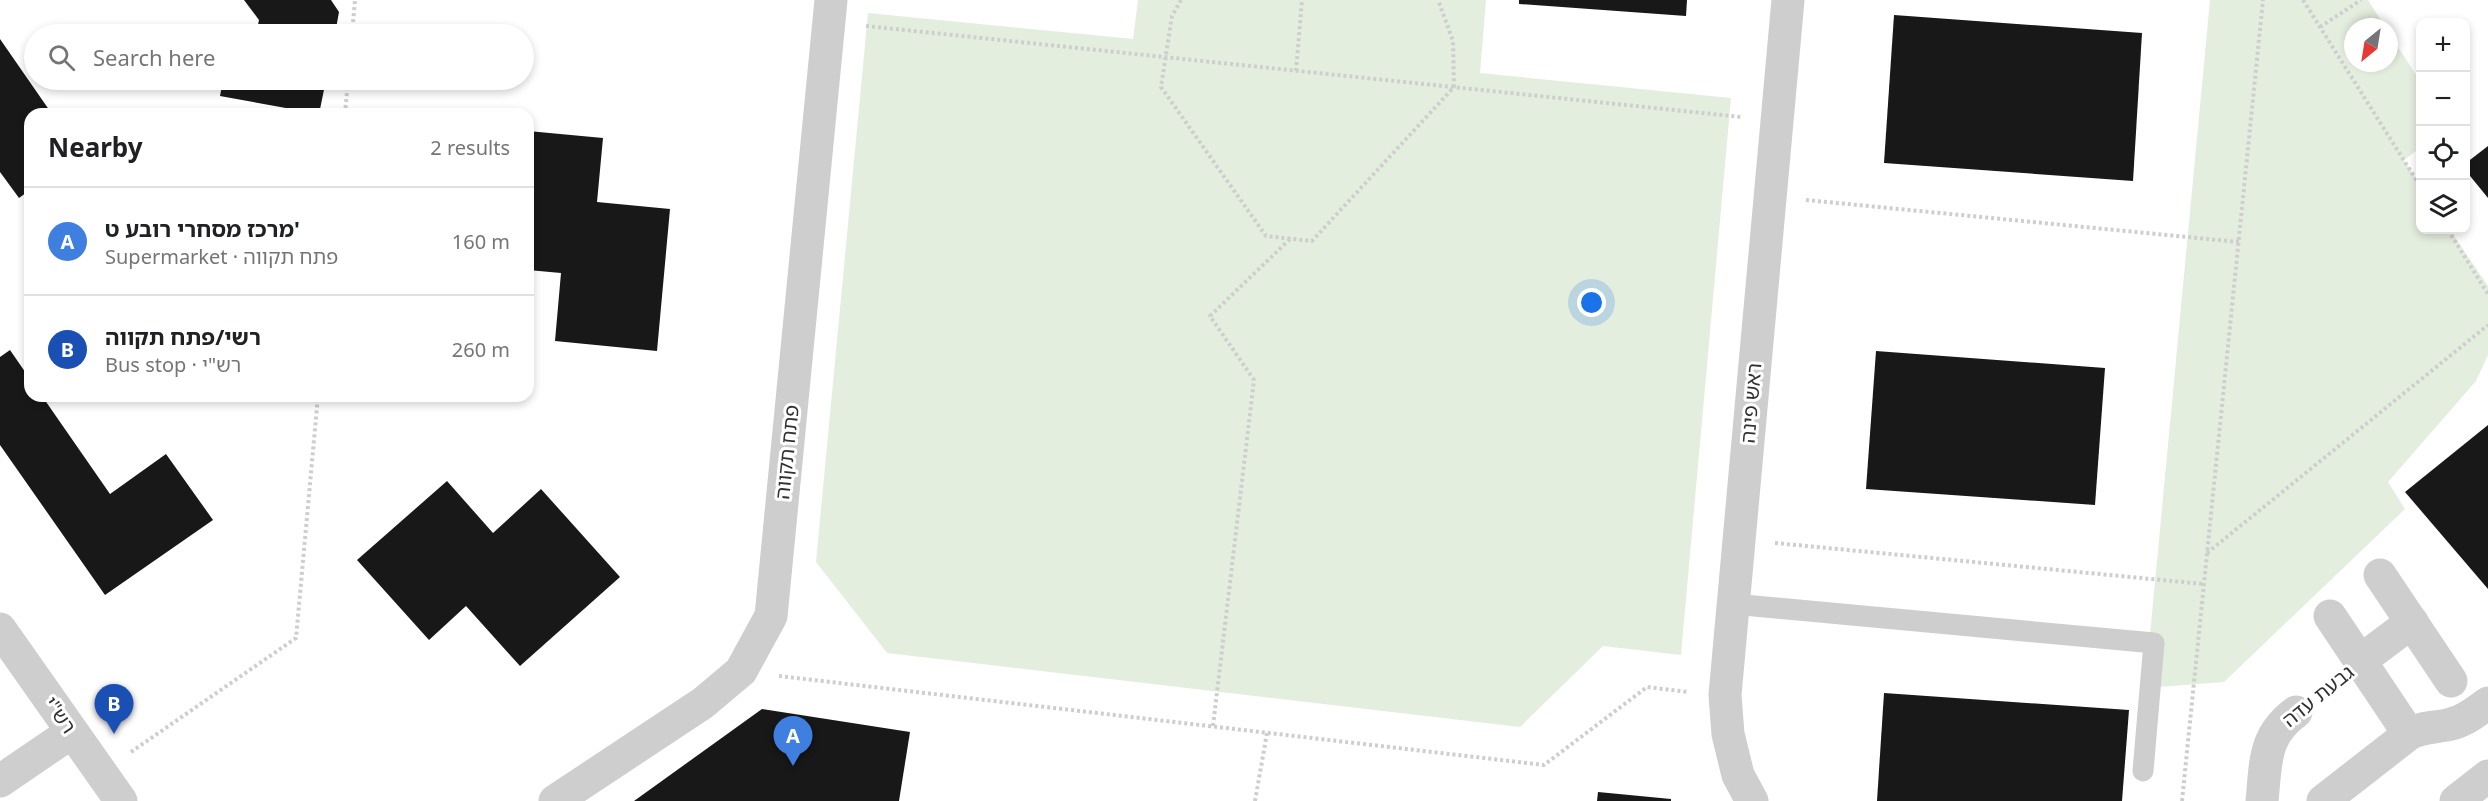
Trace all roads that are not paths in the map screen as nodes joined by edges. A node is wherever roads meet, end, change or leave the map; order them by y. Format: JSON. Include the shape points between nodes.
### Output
{"nodes":[{"id":1,"x":1788,"y":0,"type":"edge"},
{"id":2,"x":830,"y":11,"type":"edge"},
{"id":3,"x":2380,"y":575,"type":"dead end"},
{"id":4,"x":1733,"y":604,"type":"junction"},
{"id":5,"x":2330,"y":616,"type":"dead end"},
{"id":6,"x":2412,"y":622,"type":"junction"},
{"id":7,"x":0,"y":628,"type":"edge"},
{"id":8,"x":2360,"y":661,"type":"junction"},
{"id":9,"x":2451,"y":681,"type":"dead end"},
{"id":10,"x":2296,"y":711,"type":"dead end"},
{"id":11,"x":2483,"y":716,"type":"edge"},
{"id":12,"x":72,"y":732,"type":"junction"},
{"id":13,"x":2409,"y":734,"type":"junction"},
{"id":14,"x":2143,"y":771,"type":"dead end"},
{"id":15,"x":2488,"y":776,"type":"edge"},
{"id":16,"x":0,"y":781,"type":"edge"},
{"id":17,"x":121,"y":801,"type":"edge"},
{"id":18,"x":555,"y":801,"type":"edge"},
{"id":19,"x":1752,"y":801,"type":"edge"},
{"id":20,"x":2262,"y":801,"type":"edge"},
{"id":21,"x":2324,"y":801,"type":"edge"},
{"id":22,"x":2456,"y":801,"type":"edge"}],
"edges":[{"from":1,"to":4,"type":"street","name":"ראש פינה"},
{"from":2,"to":18,"type":"street","name":"פתח תקווה","via":[[771,616],[741,671],[703,703]]},
{"from":3,"to":6,"type":"street"},
{"from":4,"to":14,"type":"lane","via":[[2154,643]]},
{"from":4,"to":19,"type":"street","name":"ראש פינה","via":[[1725,695],[1728,734],[1738,775]]},
{"from":5,"to":8,"type":"street","name":"גבעת עדה"},
{"from":6,"to":8,"type":"street","name":"גבעת עדה"},
{"from":6,"to":9,"type":"street"},
{"from":7,"to":12,"type":"street","name":"רש\"י"},
{"from":8,"to":13,"type":"street","name":"גבעת עדה"},
{"from":10,"to":20,"type":"street","name":"גבעת עדה","via":[[2272,736]]},
{"from":11,"to":13,"type":"street"},
{"from":12,"to":16,"type":"street"},
{"from":12,"to":17,"type":"street","name":"רש\"י"},
{"from":13,"to":21,"type":"street"},
{"from":15,"to":22,"type":"street"}]}
